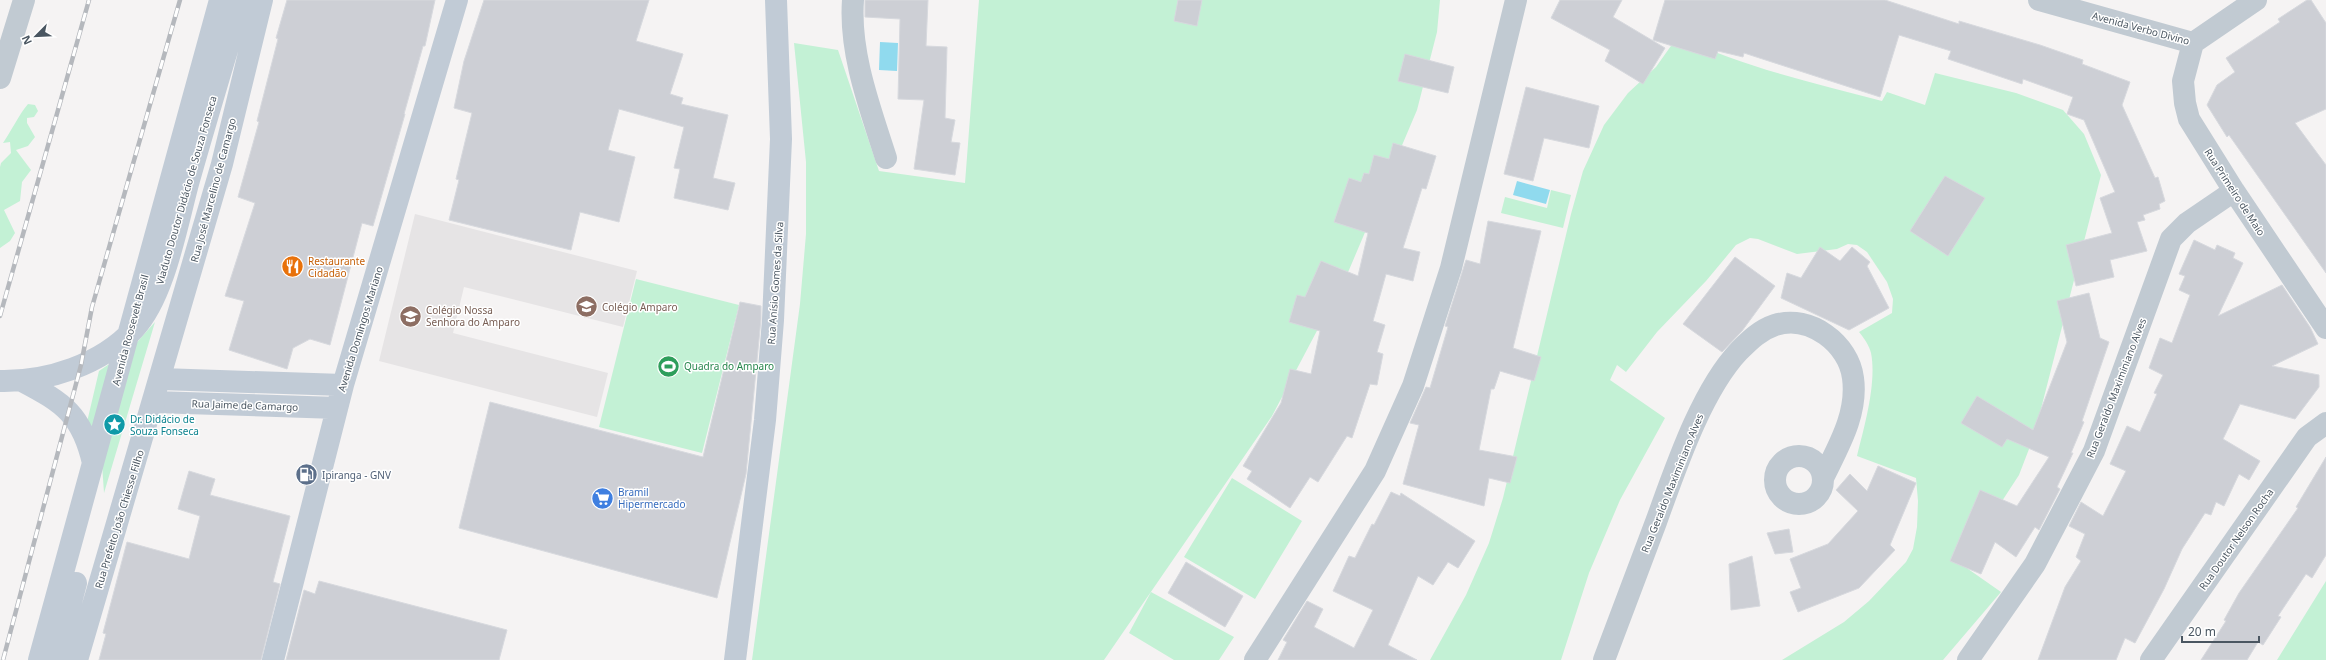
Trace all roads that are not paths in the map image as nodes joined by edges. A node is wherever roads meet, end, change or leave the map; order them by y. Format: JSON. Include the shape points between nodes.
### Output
{"nodes":[{"id":1,"x":24,"y":0,"type":"edge"},
{"id":2,"x":220,"y":0,"type":"edge"},
{"id":3,"x":242,"y":0,"type":"edge"},
{"id":4,"x":262,"y":0,"type":"edge"},
{"id":5,"x":457,"y":0,"type":"edge"},
{"id":6,"x":776,"y":0,"type":"edge"},
{"id":7,"x":852,"y":0,"type":"edge"},
{"id":8,"x":1516,"y":0,"type":"edge"},
{"id":9,"x":2039,"y":0,"type":"edge"},
{"id":10,"x":2256,"y":0,"type":"edge"},
{"id":11,"x":2193,"y":43,"type":"junction"},
{"id":12,"x":0,"y":78,"type":"edge"},
{"id":13,"x":886,"y":158,"type":"dead end"},
{"id":14,"x":2234,"y":192,"type":"junction"},
{"id":15,"x":2326,"y":328,"type":"edge"},
{"id":16,"x":161,"y":378,"type":"junction"},
{"id":17,"x":0,"y":381,"type":"edge"},
{"id":18,"x":22,"y":381,"type":"junction"},
{"id":19,"x":343,"y":385,"type":"junction"},
{"id":20,"x":154,"y":402,"type":"junction"},
{"id":21,"x":337,"y":408,"type":"junction"},
{"id":22,"x":2326,"y":423,"type":"edge"},
{"id":23,"x":1823,"y":478,"type":"dead end"},
{"id":24,"x":39,"y":660,"type":"edge"},
{"id":25,"x":56,"y":660,"type":"edge"},
{"id":26,"x":77,"y":660,"type":"edge"},
{"id":27,"x":273,"y":660,"type":"edge"},
{"id":28,"x":735,"y":660,"type":"edge"},
{"id":29,"x":1255,"y":660,"type":"edge"},
{"id":30,"x":1604,"y":660,"type":"edge"},
{"id":31,"x":1968,"y":660,"type":"edge"},
{"id":32,"x":2151,"y":660,"type":"edge"}],
"edges":[{"from":1,"to":12,"type":"street"},
{"from":2,"to":24,"type":"street","name":"Avenida Roosevelt Brasil"},
{"from":3,"to":18,"type":"street","name":"Viaduto Doutor Didácio de Souza Fonseca","via":[[160,283],[142,319],[125,338],[97,357],[79,366]]},
{"from":4,"to":16,"type":"street","name":"Rua José Marcelino de Camargo","via":[[222,164]]},
{"from":5,"to":19,"type":"street","name":"Avenida Domingos Mariano"},
{"from":6,"to":28,"type":"street","name":"Rua Anísio Gomes da Silva","via":[[781,139],[779,234],[765,420]]},
{"from":7,"to":13,"type":"street","via":[[854,36],[862,74]]},
{"from":8,"to":29,"type":"street","via":[[1451,268],[1413,386],[1375,471]]},
{"from":9,"to":11,"type":"street","name":"Avenida Verbo Divino"},
{"from":10,"to":11,"type":"street","name":"Avenida Verbo Divino"},
{"from":11,"to":14,"type":"street","name":"Rua Primeiro de Maio","via":[[2184,73],[2185,103],[2196,132]]},
{"from":14,"to":15,"type":"street","name":"Rua Primeiro de Maio"},
{"from":14,"to":31,"type":"street","name":"Rua Geraldo Maximiniano Alves","via":[[2187,223],[2171,239],[2094,451],[2035,564]]},
{"from":16,"to":19,"type":"street"},
{"from":16,"to":20,"type":"street","name":"Rua Prefeito João Chiesse Filho"},
{"from":17,"to":18,"type":"street","name":"Viaduto Doutor Didácio de Souza Fonseca"},
{"from":18,"to":25,"type":"street","via":[[61,404],[83,429],[90,449],[97,486],[90,531]]},
{"from":19,"to":21,"type":"street","name":"Avenida Domingos Mariano"},
{"from":20,"to":21,"type":"street","name":"Rua Jaime de Camargo"},
{"from":20,"to":26,"type":"street","name":"Rua Prefeito João Chiesse Filho"},
{"from":21,"to":27,"type":"street","name":"Avenida Domingos Mariano"},
{"from":22,"to":32,"type":"street","name":"Rua Doutor Nelson Rocha","via":[[2307,437]]},
{"from":23,"to":30,"type":"street","name":"Rua Geraldo Maximiniano Alves","via":[[1850,418],[1854,397],[1853,377],[1848,361],[1839,346],[1827,334],[1793,324],[1777,325],[1752,338],[1737,353],[1721,375],[1697,418]]}]}
